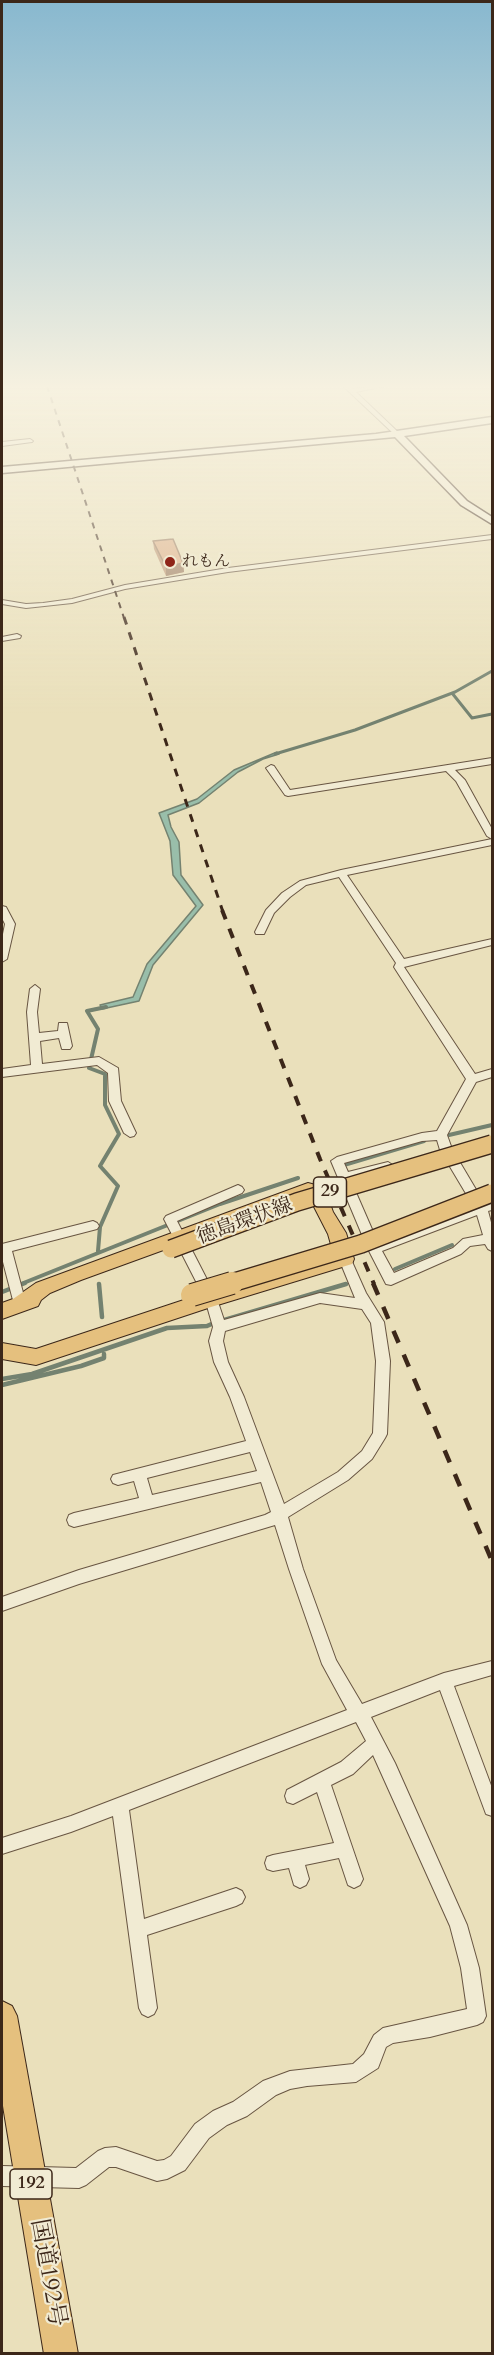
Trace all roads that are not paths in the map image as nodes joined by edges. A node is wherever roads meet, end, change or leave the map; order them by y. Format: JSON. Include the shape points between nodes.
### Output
{"nodes":[{"id":1,"x":458,"y":496,"type":"edge"},
{"id":2,"x":492,"y":521,"type":"edge"},
{"id":3,"x":492,"y":537,"type":"edge"},
{"id":4,"x":2,"y":603,"type":"edge"},
{"id":5,"x":17,"y":636,"type":"dead end"},
{"id":6,"x":2,"y":639,"type":"edge"},
{"id":7,"x":492,"y":760,"type":"edge"},
{"id":8,"x":271,"y":768,"type":"dead end"},
{"id":9,"x":448,"y":768,"type":"junction"},
{"id":10,"x":492,"y":836,"type":"edge"},
{"id":11,"x":492,"y":842,"type":"edge"},
{"id":12,"x":341,"y":873,"type":"junction"},
{"id":13,"x":2,"y":909,"type":"edge"},
{"id":14,"x":260,"y":932,"type":"dead end"},
{"id":15,"x":492,"y":942,"type":"edge"},
{"id":16,"x":2,"y":955,"type":"edge"},
{"id":17,"x":401,"y":963,"type":"junction"},
{"id":18,"x":35,"y":989,"type":"dead end"},
{"id":19,"x":64,"y":1035,"type":"dead end"},
{"id":20,"x":34,"y":1038,"type":"junction"},
{"id":21,"x":37,"y":1068,"type":"junction"},
{"id":22,"x":2,"y":1073,"type":"edge"},
{"id":23,"x":492,"y":1073,"type":"edge"},
{"id":24,"x":472,"y":1079,"type":"junction"},
{"id":25,"x":130,"y":1133,"type":"dead end"},
{"id":26,"x":441,"y":1135,"type":"junction"},
{"id":27,"x":492,"y":1137,"type":"edge"},
{"id":28,"x":492,"y":1144,"type":"edge"},
{"id":29,"x":446,"y":1150,"type":"junction"},
{"id":30,"x":344,"y":1178,"type":"junction"},
{"id":31,"x":238,"y":1190,"type":"dead end"},
{"id":32,"x":492,"y":1193,"type":"edge"},
{"id":33,"x":488,"y":1213,"type":"edge"},
{"id":34,"x":93,"y":1226,"type":"dead end"},
{"id":35,"x":173,"y":1233,"type":"junction"},
{"id":36,"x":492,"y":1241,"type":"edge"},
{"id":37,"x":3,"y":1248,"type":"edge"},
{"id":38,"x":374,"y":1249,"type":"junction"},
{"id":39,"x":345,"y":1259,"type":"junction"},
{"id":40,"x":17,"y":1292,"type":"junction"},
{"id":41,"x":201,"y":1297,"type":"junction"},
{"id":42,"x":364,"y":1304,"type":"junction"},
{"id":43,"x":2,"y":1311,"type":"edge"},
{"id":44,"x":219,"y":1323,"type":"junction"},
{"id":45,"x":2,"y":1350,"type":"edge"},
{"id":46,"x":255,"y":1445,"type":"junction"},
{"id":47,"x":139,"y":1474,"type":"junction"},
{"id":48,"x":266,"y":1474,"type":"junction"},
{"id":49,"x":118,"y":1479,"type":"dead end"},
{"id":50,"x":147,"y":1503,"type":"junction"},
{"id":51,"x":279,"y":1514,"type":"junction"},
{"id":52,"x":74,"y":1520,"type":"dead end"},
{"id":53,"x":2,"y":1604,"type":"edge"},
{"id":54,"x":492,"y":1668,"type":"edge"},
{"id":55,"x":444,"y":1681,"type":"junction"},
{"id":56,"x":361,"y":1715,"type":"junction"},
{"id":57,"x":375,"y":1743,"type":"junction"},
{"id":58,"x":322,"y":1782,"type":"junction"},
{"id":59,"x":293,"y":1796,"type":"dead end"},
{"id":60,"x":120,"y":1806,"type":"junction"},
{"id":61,"x":492,"y":1809,"type":"edge"},
{"id":62,"x":2,"y":1846,"type":"edge"},
{"id":63,"x":344,"y":1849,"type":"junction"},
{"id":64,"x":296,"y":1858,"type":"junction"},
{"id":65,"x":273,"y":1863,"type":"dead end"},
{"id":66,"x":300,"y":1879,"type":"dead end"},
{"id":67,"x":354,"y":1879,"type":"dead end"},
{"id":68,"x":236,"y":1897,"type":"dead end"},
{"id":69,"x":137,"y":1930,"type":"junction"},
{"id":70,"x":148,"y":2008,"type":"dead end"},
{"id":71,"x":2,"y":2016,"type":"edge"},
{"id":72,"x":16,"y":2176,"type":"edge"},
{"id":73,"x":61,"y":2354,"type":"edge"}],
"edges":[{"from":1,"to":2,"type":"main road"},
{"from":3,"to":4,"type":"street","via":[[228,570],[43,605]]},
{"from":5,"to":6,"type":"street"},
{"from":7,"to":9,"type":"street"},
{"from":8,"to":9,"type":"street","via":[[288,793]]},
{"from":9,"to":10,"type":"street","via":[[460,780]]},
{"from":11,"to":12,"type":"street"},
{"from":12,"to":14,"type":"street","via":[[294,889],[270,912]]},
{"from":12,"to":17,"type":"street"},
{"from":13,"to":16,"type":"street","via":[[10,924]]},
{"from":15,"to":17,"type":"street"},
{"from":17,"to":24,"type":"street","via":[[399,967]]},
{"from":18,"to":20,"type":"street"},
{"from":19,"to":20,"type":"street"},
{"from":20,"to":21,"type":"street"},
{"from":21,"to":22,"type":"street"},
{"from":21,"to":25,"type":"street","via":[[98,1061],[114,1071],[115,1101]]},
{"from":23,"to":24,"type":"street"},
{"from":24,"to":26,"type":"street"},
{"from":26,"to":29,"type":"street"},
{"from":26,"to":30,"type":"street","via":[[337,1161]]},
{"from":27,"to":29,"type":"street"},
{"from":28,"to":35,"type":"main road","name":"徳島環状線","number":"29","bridge":true,"via":[[297,1202]]},
{"from":29,"to":30,"type":"street"},
{"from":29,"to":33,"type":"street"},
{"from":30,"to":38,"type":"street"},
{"from":31,"to":35,"type":"street","via":[[170,1219]]},
{"from":32,"to":41,"type":"main road","bridge":true,"via":[[361,1244]]},
{"from":33,"to":36,"type":"street"},
{"from":33,"to":38,"type":"street"},
{"from":34,"to":37,"type":"street"},
{"from":35,"to":39,"type":"main road","via":[[308,1190],[317,1192]]},
{"from":35,"to":40,"type":"main road","name":"徳島環状線","number":"29"},
{"from":35,"to":41,"type":"street"},
{"from":36,"to":38,"type":"street","via":[[466,1242],[457,1251],[391,1280]]},
{"from":37,"to":40,"type":"street"},
{"from":39,"to":41,"type":"main road"},
{"from":39,"to":42,"type":"street"},
{"from":40,"to":43,"type":"main road","name":"徳島環状線","number":"29"},
{"from":41,"to":44,"type":"street"},
{"from":41,"to":45,"type":"main road","via":[[76,1335]]},
{"from":42,"to":44,"type":"street","via":[[320,1298]]},
{"from":42,"to":51,"type":"street","via":[[377,1322],[383,1361],[380,1434],[367,1455],[342,1476]]},
{"from":44,"to":46,"type":"street","via":[[216,1341],[221,1362]]},
{"from":46,"to":47,"type":"street"},
{"from":46,"to":48,"type":"street"},
{"from":47,"to":49,"type":"street"},
{"from":47,"to":50,"type":"street"},
{"from":48,"to":50,"type":"street"},
{"from":48,"to":51,"type":"street"},
{"from":50,"to":52,"type":"street"},
{"from":51,"to":53,"type":"street","via":[[269,1521]]},
{"from":51,"to":56,"type":"street","via":[[330,1664]]},
{"from":54,"to":55,"type":"street"},
{"from":55,"to":56,"type":"street"},
{"from":55,"to":61,"type":"street"},
{"from":56,"to":57,"type":"street"},
{"from":56,"to":60,"type":"street","via":[[344,1718]]},
{"from":57,"to":58,"type":"street","via":[[347,1768]]},
{"from":57,"to":72,"type":"street","via":[[458,1925],[471,1968],[477,2016],[389,2034],[380,2041],[371,2061],[356,2073],[307,2077],[270,2088],[202,2131],[178,2163],[167,2169],[157,2171],[116,2157],[105,2158],[79,2178]]},
{"from":58,"to":59,"type":"street"},
{"from":58,"to":63,"type":"street"},
{"from":60,"to":62,"type":"street"},
{"from":60,"to":69,"type":"street"},
{"from":63,"to":64,"type":"street"},
{"from":63,"to":67,"type":"street"},
{"from":64,"to":65,"type":"street"},
{"from":64,"to":66,"type":"street"},
{"from":68,"to":69,"type":"street"},
{"from":69,"to":70,"type":"street"},
{"from":71,"to":72,"type":"highway","name":"国道192号","number":"192"},
{"from":72,"to":73,"type":"highway","name":"国道192号","number":"192"}]}
